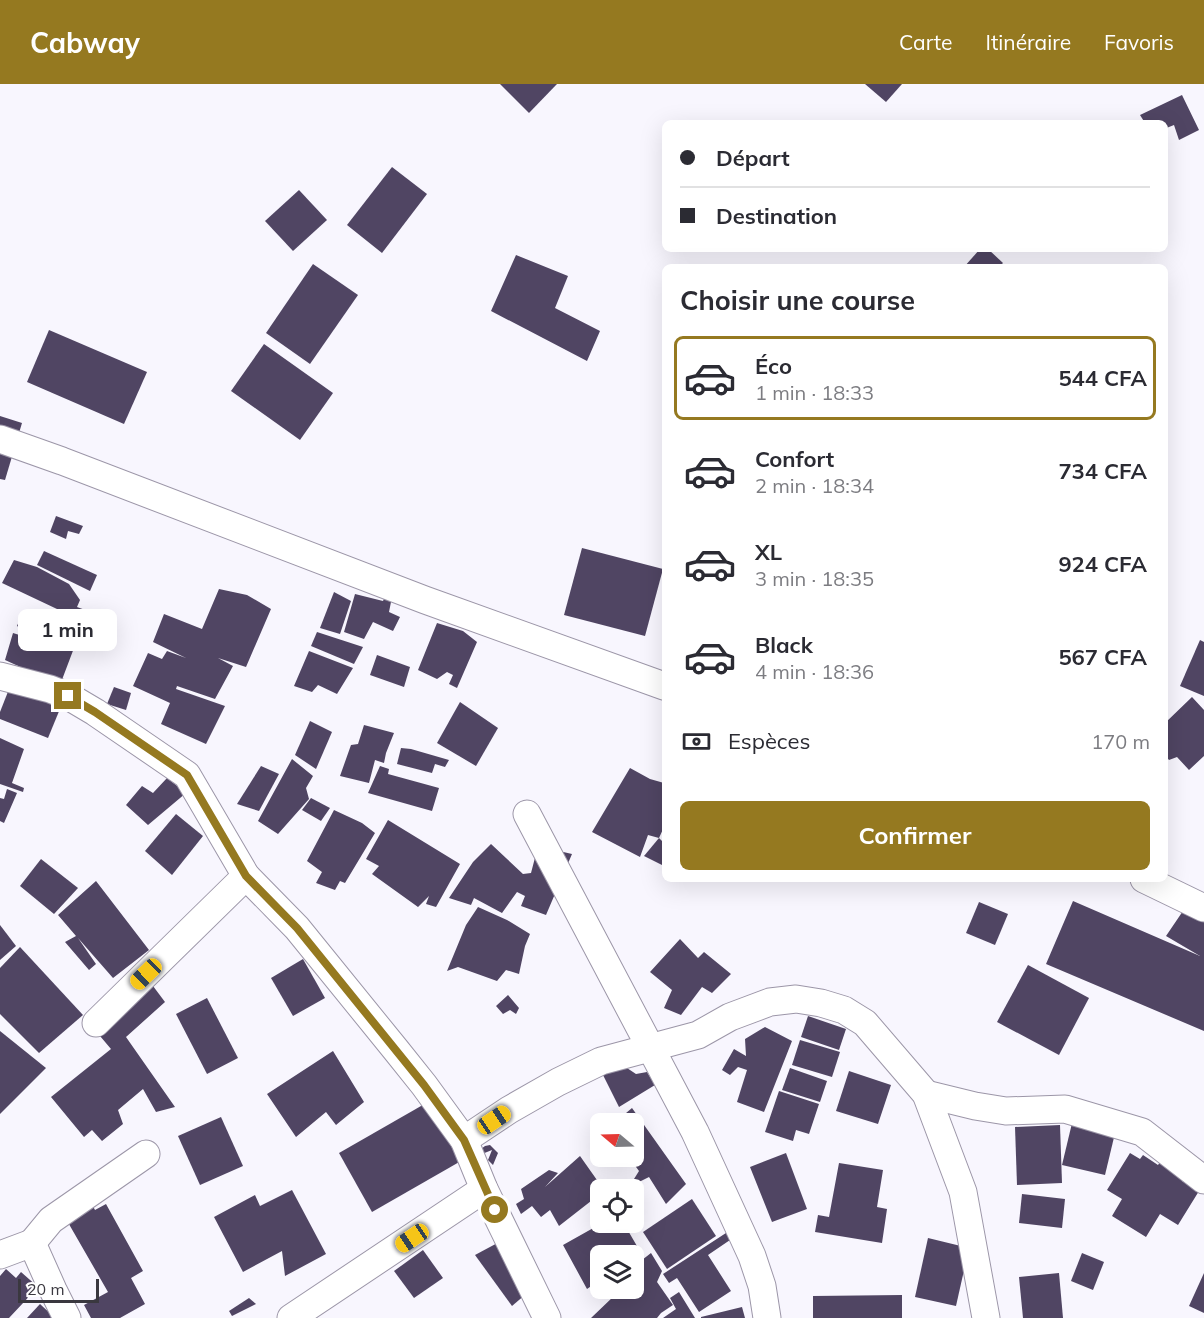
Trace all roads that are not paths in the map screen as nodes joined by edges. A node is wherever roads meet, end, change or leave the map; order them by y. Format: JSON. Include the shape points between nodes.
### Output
{"nodes":[{"id":1,"x":0,"y":439,"type":"edge"},
{"id":2,"x":0,"y":676,"type":"edge"},
{"id":3,"x":662,"y":685,"type":"edge"},
{"id":4,"x":527,"y":814,"type":"dead end"},
{"id":5,"x":246,"y":876,"type":"junction"},
{"id":6,"x":1150,"y":882,"type":"edge"},
{"id":7,"x":1204,"y":908,"type":"edge"},
{"id":8,"x":96,"y":1023,"type":"dead end"},
{"id":9,"x":651,"y":1047,"type":"junction"},
{"id":10,"x":926,"y":1094,"type":"junction"},
{"id":11,"x":464,"y":1140,"type":"junction"},
{"id":12,"x":146,"y":1154,"type":"dead end"},
{"id":13,"x":1204,"y":1180,"type":"edge"},
{"id":14,"x":484,"y":1189,"type":"junction"},
{"id":15,"x":32,"y":1243,"type":"junction"},
{"id":16,"x":0,"y":1255,"type":"edge"},
{"id":17,"x":67,"y":1318,"type":"edge"},
{"id":18,"x":291,"y":1318,"type":"edge"},
{"id":19,"x":547,"y":1318,"type":"edge"},
{"id":20,"x":767,"y":1318,"type":"edge"},
{"id":21,"x":986,"y":1318,"type":"edge"}],
"edges":[{"from":1,"to":3,"type":"street"},
{"from":2,"to":5,"type":"street","via":[[68,696],[187,775]]},
{"from":4,"to":9,"type":"street"},
{"from":5,"to":8,"type":"street"},
{"from":5,"to":11,"type":"street","via":[[297,928]]},
{"from":6,"to":7,"type":"street"},
{"from":9,"to":10,"type":"street","via":[[698,1035],[730,1017],[770,1002],[821,1002],[865,1023]]},
{"from":9,"to":11,"type":"street","via":[[601,1061],[558,1082]]},
{"from":9,"to":20,"type":"street","via":[[752,1256]]},
{"from":10,"to":13,"type":"street","via":[[1006,1111],[1065,1109],[1142,1132]]},
{"from":10,"to":21,"type":"street","via":[[963,1192]]},
{"from":11,"to":14,"type":"street"},
{"from":12,"to":15,"type":"street","via":[[51,1220]]},
{"from":14,"to":18,"type":"street"},
{"from":14,"to":19,"type":"street"},
{"from":15,"to":16,"type":"street"},
{"from":15,"to":17,"type":"street"}]}
